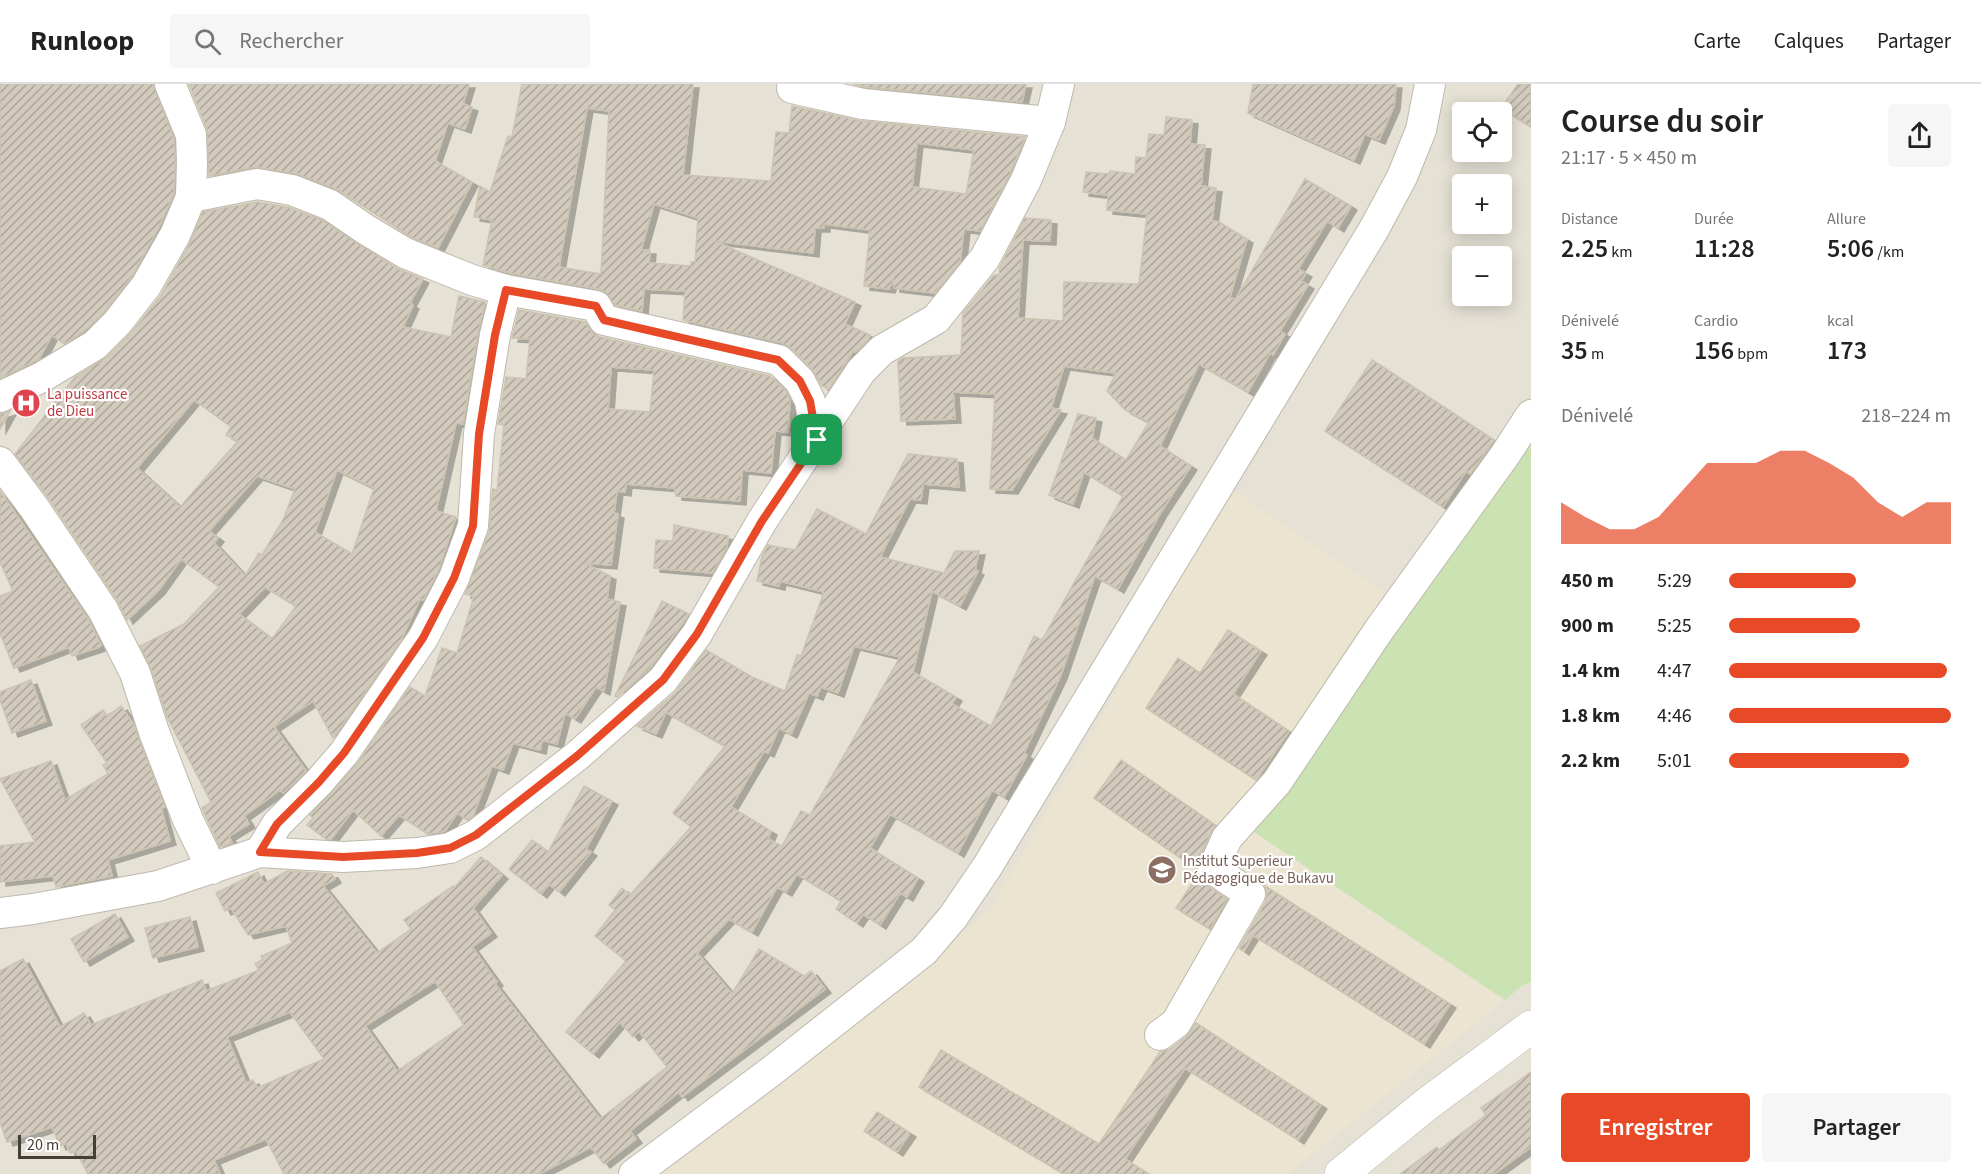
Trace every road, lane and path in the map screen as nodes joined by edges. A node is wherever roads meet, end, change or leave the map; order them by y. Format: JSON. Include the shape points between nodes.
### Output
{"nodes":[{"id":1,"x":170,"y":84,"type":"edge"},
{"id":2,"x":1059,"y":84,"type":"edge"},
{"id":3,"x":1430,"y":84,"type":"edge"},
{"id":4,"x":792,"y":88,"type":"dead end"},
{"id":5,"x":1050,"y":122,"type":"junction"},
{"id":6,"x":190,"y":197,"type":"junction"},
{"id":7,"x":506,"y":290,"type":"junction"},
{"id":8,"x":0,"y":397,"type":"edge"},
{"id":9,"x":1531,"y":415,"type":"edge"},
{"id":10,"x":817,"y":440,"type":"junction"},
{"id":11,"x":0,"y":462,"type":"edge"},
{"id":12,"x":260,"y":852,"type":"junction"},
{"id":13,"x":212,"y":869,"type":"junction"},
{"id":14,"x":0,"y":913,"type":"edge"},
{"id":15,"x":1531,"y":1027,"type":"edge"},
{"id":16,"x":1160,"y":1035,"type":"dead end"},
{"id":17,"x":634,"y":1174,"type":"edge"},
{"id":18,"x":1341,"y":1174,"type":"edge"}],
"edges":[{"from":1,"to":6,"type":"street","via":[[191,135]]},
{"from":2,"to":5,"type":"street"},
{"from":3,"to":17,"type":"street","via":[[1421,130],[1374,229],[953,917],[924,951]]},
{"from":4,"to":5,"type":"street","via":[[863,104]]},
{"from":5,"to":10,"type":"street","via":[[1026,180],[985,258],[936,319],[882,350],[861,371]]},
{"from":6,"to":7,"type":"street","via":[[257,184],[292,190],[330,205],[405,253]]},
{"from":6,"to":8,"type":"street","via":[[175,235],[146,286],[117,323],[95,345]]},
{"from":7,"to":10,"type":"street","via":[[596,306],[604,320],[778,360],[800,381],[810,401]]},
{"from":7,"to":12,"type":"street","via":[[479,434],[473,526],[454,578],[423,638],[344,753],[277,824]]},
{"from":9,"to":16,"type":"street","via":[[1277,782],[1227,838],[1213,869],[1250,894],[1176,1023]]},
{"from":10,"to":12,"type":"street","via":[[762,521],[697,634],[663,680],[577,756],[476,835],[450,848],[417,853],[343,857]]},
{"from":11,"to":13,"type":"street","via":[[103,609],[135,673],[188,820]]},
{"from":12,"to":13,"type":"street"},
{"from":13,"to":14,"type":"street","via":[[158,886]]},
{"from":15,"to":18,"type":"street"}]}
